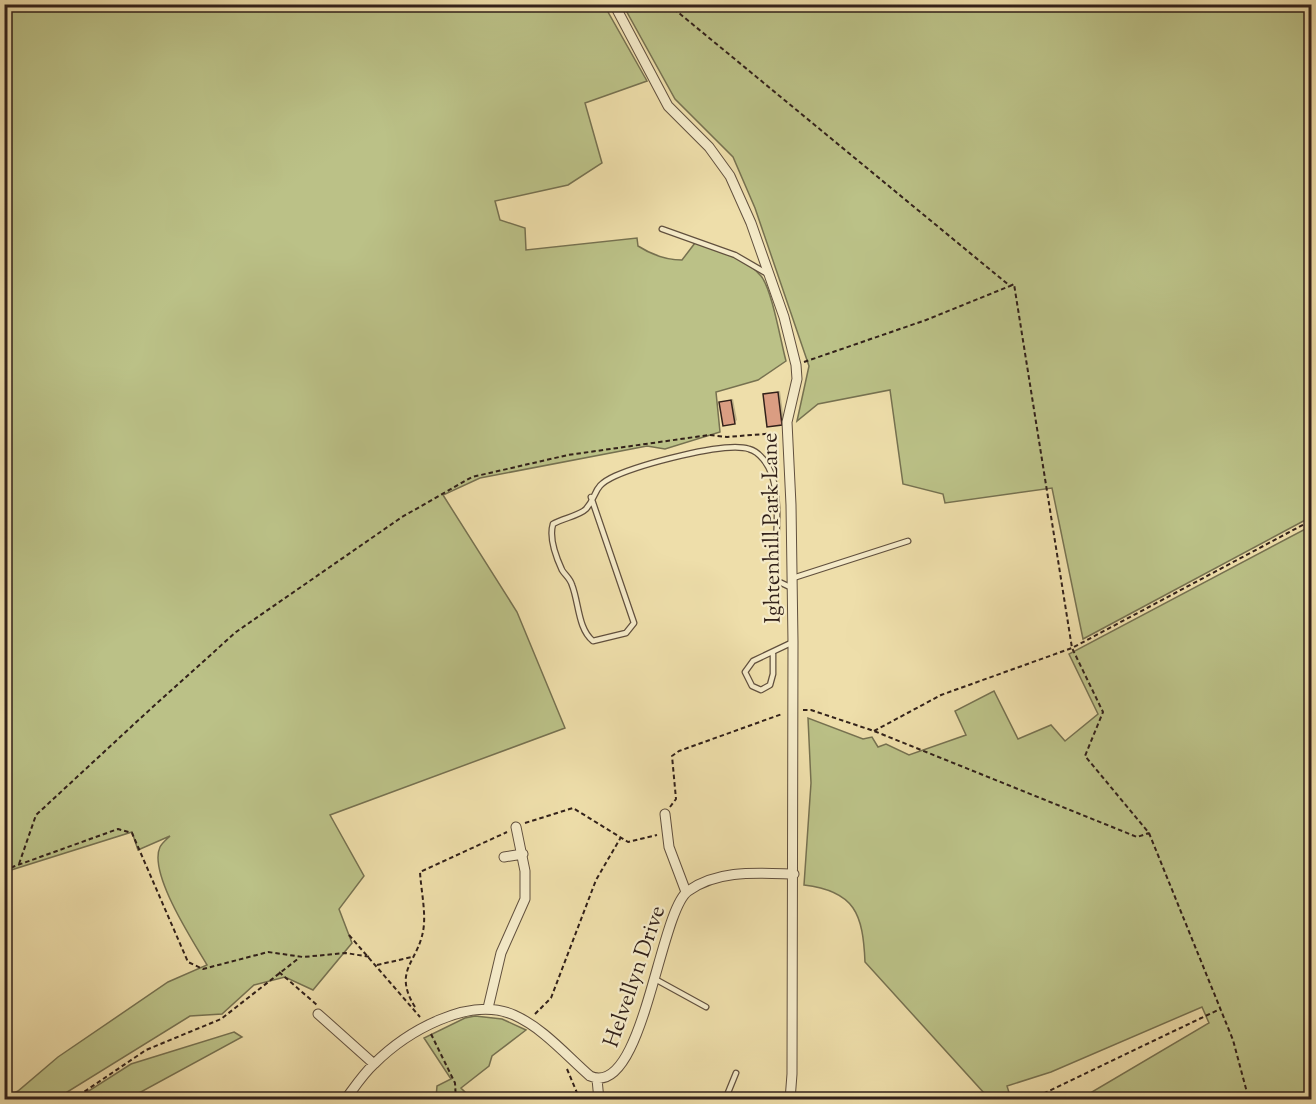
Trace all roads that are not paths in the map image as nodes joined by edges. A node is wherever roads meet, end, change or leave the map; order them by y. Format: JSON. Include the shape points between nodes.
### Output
{"nodes":[{"id":1,"x":614,"y":4,"type":"edge"},
{"id":2,"x":662,"y":229,"type":"dead end"},
{"id":3,"x":769,"y":275,"type":"junction"},
{"id":4,"x":591,"y":497,"type":"junction"},
{"id":5,"x":908,"y":541,"type":"dead end"},
{"id":6,"x":790,"y":583,"type":"junction"},
{"id":7,"x":793,"y":642,"type":"junction"},
{"id":8,"x":773,"y":654,"type":"junction"},
{"id":9,"x":665,"y":814,"type":"road end"},
{"id":10,"x":516,"y":827,"type":"road end"},
{"id":11,"x":523,"y":854,"type":"junction"},
{"id":12,"x":504,"y":857,"type":"dead end"},
{"id":13,"x":794,"y":874,"type":"junction"},
{"id":14,"x":686,"y":892,"type":"junction"},
{"id":15,"x":655,"y":979,"type":"junction"},
{"id":16,"x":706,"y":1007,"type":"dead end"},
{"id":17,"x":489,"y":1008,"type":"junction"},
{"id":18,"x":319,"y":1020,"type":"road end"},
{"id":19,"x":374,"y":1064,"type":"junction"},
{"id":20,"x":736,"y":1073,"type":"dead end"},
{"id":21,"x":597,"y":1079,"type":"junction"},
{"id":22,"x":345,"y":1100,"type":"edge"},
{"id":23,"x":599,"y":1100,"type":"edge"},
{"id":24,"x":725,"y":1100,"type":"edge"},
{"id":25,"x":790,"y":1100,"type":"edge"}],
"edges":[{"from":1,"to":3,"type":"street","name":"Ightenhill Park Lane","via":[[668,106],[709,147],[730,176]]},
{"from":2,"to":3,"type":"lane","via":[[735,255]]},
{"from":3,"to":6,"type":"street","name":"Ightenhill Park Lane","via":[[797,379],[787,423]]},
{"from":4,"to":4,"type":"lane","via":[[585,509],[553,524],[551,532],[562,572],[572,584],[587,636],[593,642],[626,633],[634,622]]},
{"from":4,"to":6,"type":"lane","via":[[598,486],[616,476],[692,453],[736,446],[756,451],[771,473],[777,501],[775,580]]},
{"from":5,"to":6,"type":"lane"},
{"from":6,"to":7,"type":"street","name":"Ightenhill Park Lane"},
{"from":7,"to":8,"type":"lane"},
{"from":7,"to":13,"type":"street","name":"Ightenhill Park Lane"},
{"from":8,"to":8,"type":"lane","via":[[748,666],[745,672],[752,686],[761,690],[770,685]]},
{"from":9,"to":14,"type":"street","via":[[669,847]]},
{"from":10,"to":11,"type":"street"},
{"from":11,"to":12,"type":"street"},
{"from":11,"to":17,"type":"street","via":[[525,899],[501,953]]},
{"from":13,"to":14,"type":"street","name":"Helvellyn Drive","via":[[744,872],[711,879]]},
{"from":13,"to":25,"type":"street","name":"Ightenhill Park Lane"},
{"from":14,"to":15,"type":"street","name":"Helvellyn Drive","via":[[678,905]]},
{"from":15,"to":16,"type":"lane"},
{"from":15,"to":21,"type":"street","name":"Helvellyn Drive","via":[[625,1062],[608,1076]]},
{"from":17,"to":19,"type":"street","name":"Helvellyn Drive","via":[[460,1011],[402,1041]]},
{"from":17,"to":21,"type":"street","name":"Helvellyn Drive","via":[[526,1022]]},
{"from":18,"to":19,"type":"street"},
{"from":19,"to":22,"type":"street","name":"Helvellyn Drive"},
{"from":20,"to":24,"type":"lane"},
{"from":21,"to":23,"type":"street"}]}
